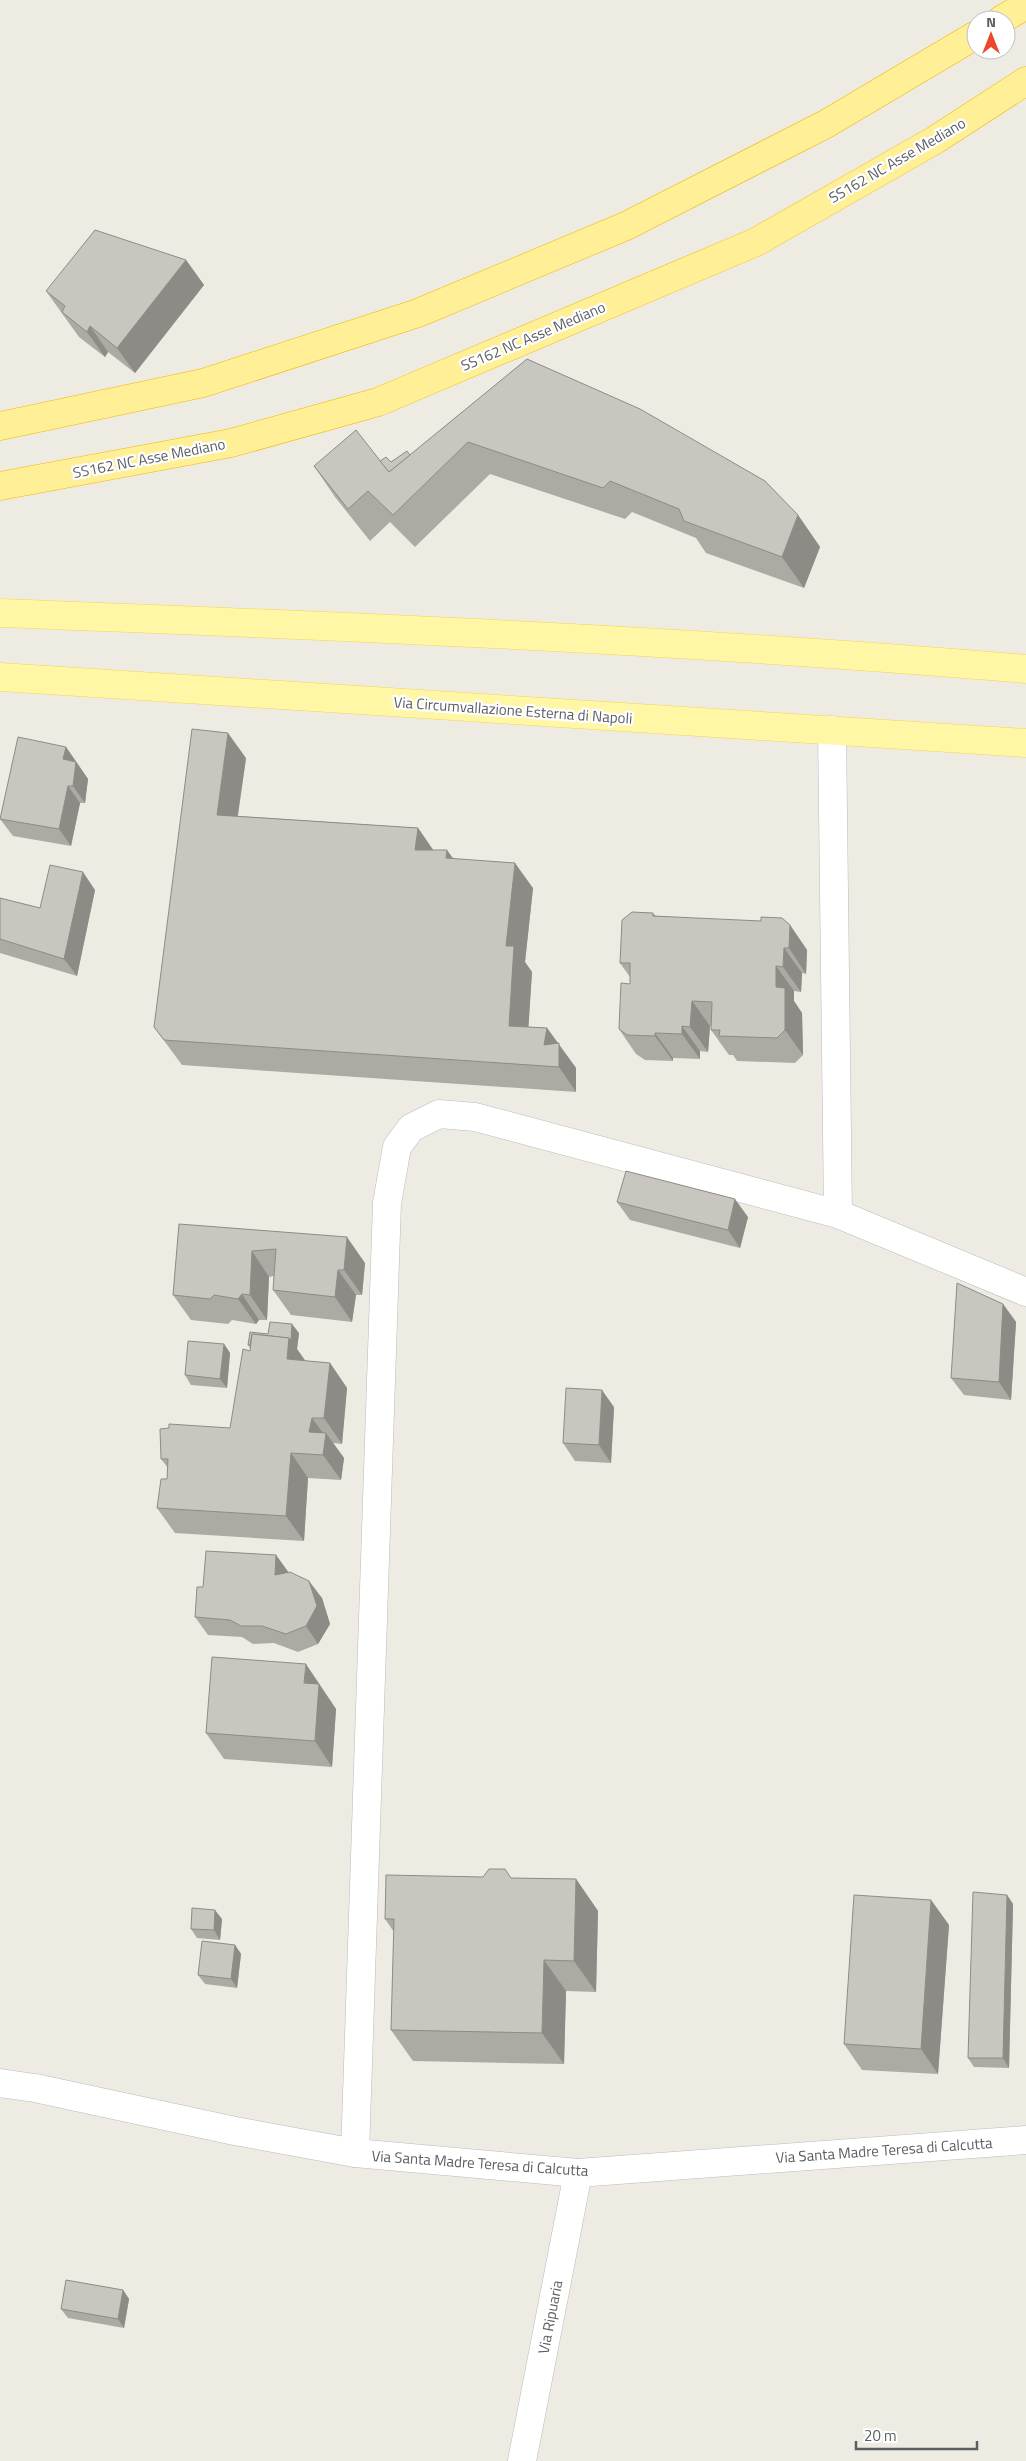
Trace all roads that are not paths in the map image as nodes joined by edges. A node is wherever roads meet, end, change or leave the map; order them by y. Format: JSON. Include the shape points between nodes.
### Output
{"nodes":[{"id":1,"x":966,"y":40,"type":"edge"},
{"id":2,"x":1026,"y":81,"type":"edge"},
{"id":3,"x":0,"y":426,"type":"edge"},
{"id":4,"x":0,"y":486,"type":"edge"},
{"id":5,"x":0,"y":613,"type":"edge"},
{"id":6,"x":1026,"y":669,"type":"edge"},
{"id":7,"x":0,"y":677,"type":"edge"},
{"id":8,"x":832,"y":730,"type":"junction"},
{"id":9,"x":1026,"y":743,"type":"edge"},
{"id":10,"x":838,"y":1214,"type":"junction"},
{"id":11,"x":1026,"y":1292,"type":"edge"},
{"id":12,"x":0,"y":2083,"type":"edge"},
{"id":13,"x":1026,"y":2140,"type":"edge"},
{"id":14,"x":355,"y":2153,"type":"junction"},
{"id":15,"x":578,"y":2173,"type":"junction"},
{"id":16,"x":522,"y":2461,"type":"edge"}],
"edges":[{"from":1,"to":3,"type":"highway","via":[[826,124],[626,226],[418,313],[203,383]]},
{"from":2,"to":4,"type":"highway","name":"SS162 NC Asse Mediano","via":[[935,140],[756,242],[378,402],[231,443]]},
{"from":5,"to":6,"type":"main road","via":[[646,642]]},
{"from":7,"to":8,"type":"main road","name":"Via Circumvallazione Esterna di Napoli"},
{"from":8,"to":9,"type":"main road","name":"Via Circumvallazione Esterna di Napoli"},
{"from":8,"to":10,"type":"street"},
{"from":10,"to":11,"type":"street"},
{"from":10,"to":14,"type":"street","via":[[475,1117],[439,1114],[411,1128],[398,1147],[387,1203]]},
{"from":12,"to":14,"type":"street","name":"Via Santa Madre Teresa di Calcutta"},
{"from":13,"to":15,"type":"street","name":"Via Santa Madre Teresa di Calcutta"},
{"from":14,"to":15,"type":"street","name":"Via Santa Madre Teresa di Calcutta"},
{"from":15,"to":16,"type":"street","name":"Via Ripuaria"}]}
